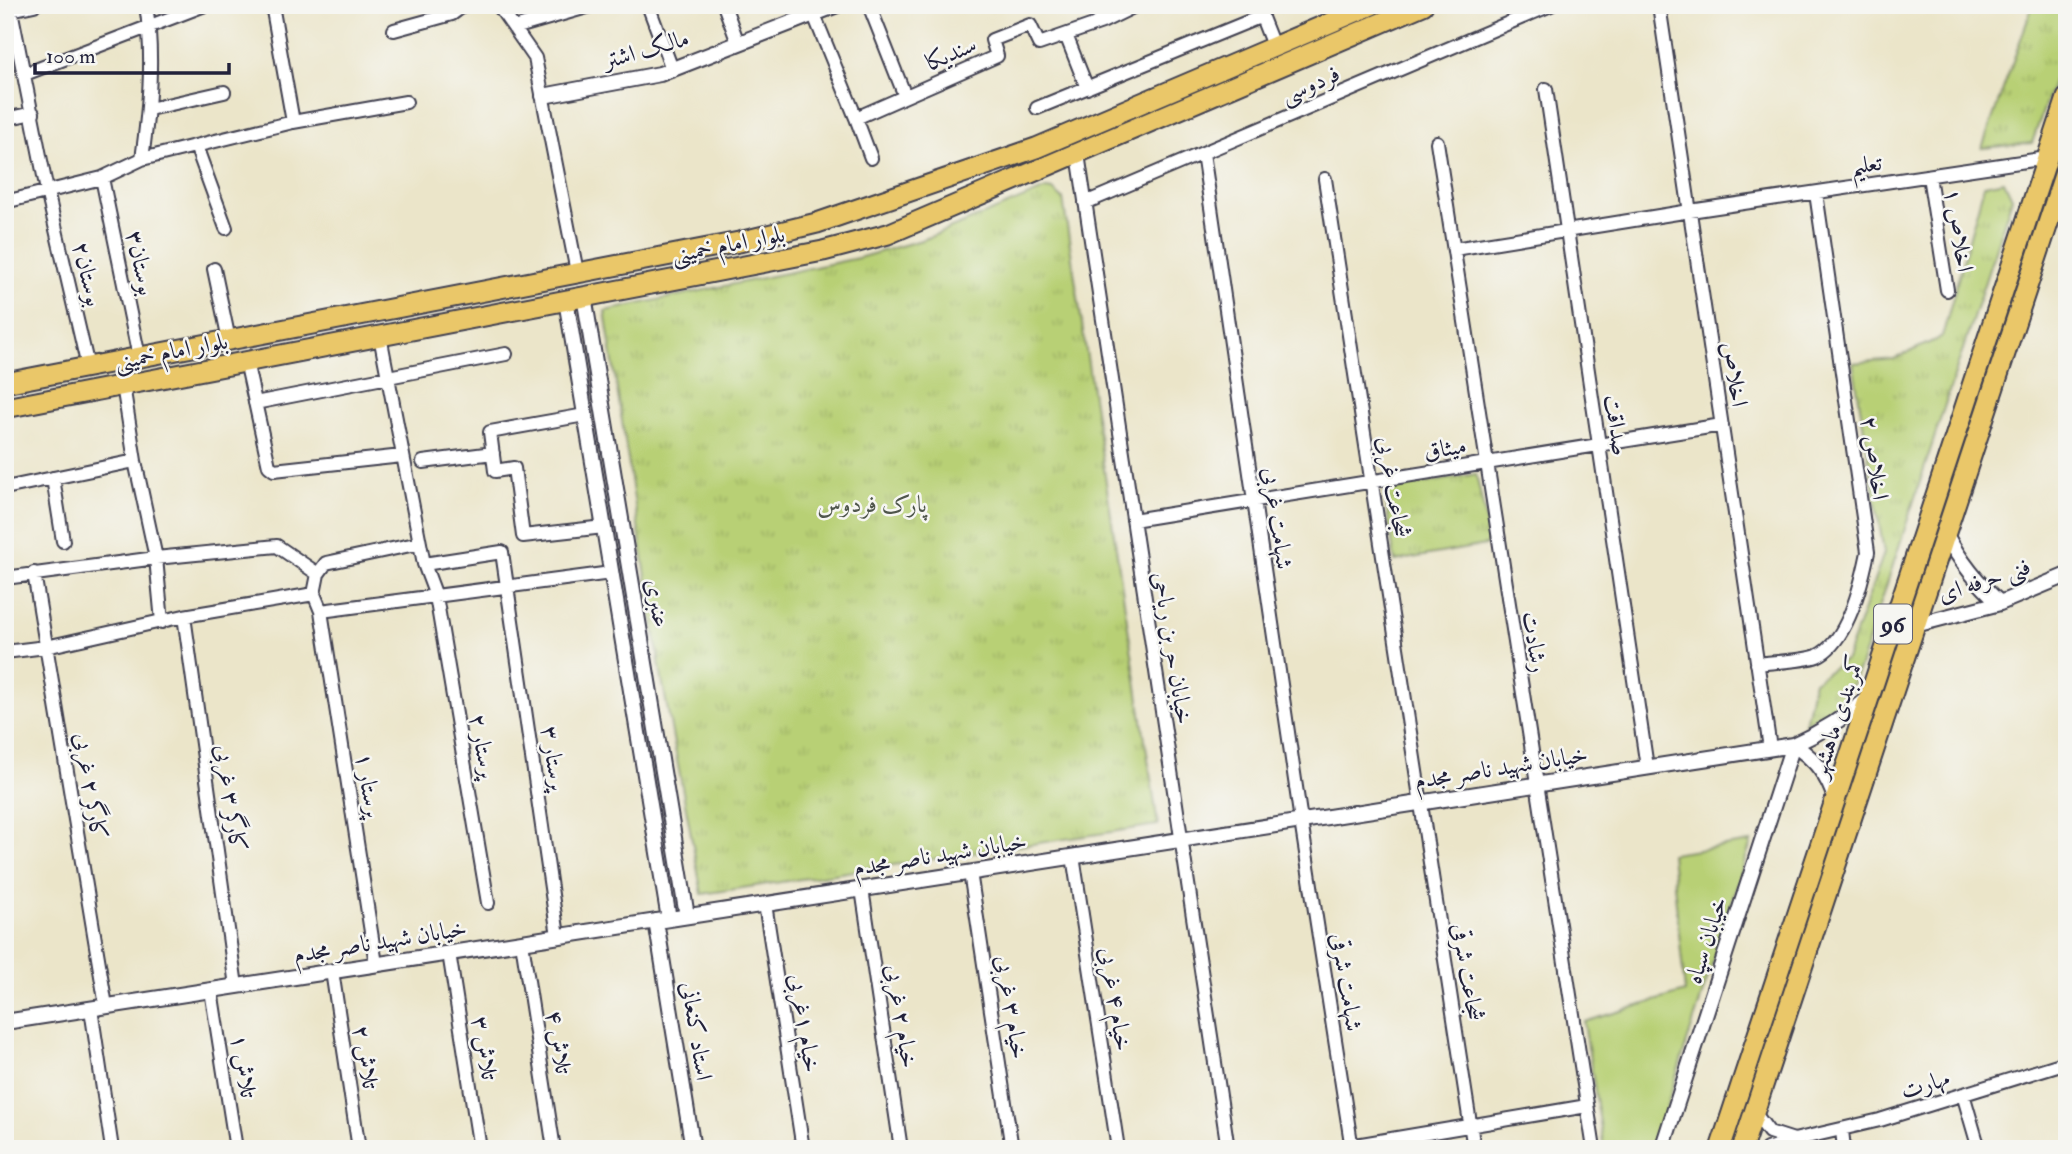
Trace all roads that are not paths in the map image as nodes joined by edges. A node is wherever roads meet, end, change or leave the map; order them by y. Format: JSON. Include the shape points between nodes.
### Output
{"nodes":[{"id":1,"x":34,"y":5,"type":"edge"},
{"id":2,"x":146,"y":5,"type":"edge"},
{"id":3,"x":205,"y":5,"type":"edge"},
{"id":4,"x":272,"y":5,"type":"edge"},
{"id":5,"x":464,"y":5,"type":"edge"},
{"id":6,"x":498,"y":5,"type":"edge"},
{"id":7,"x":594,"y":5,"type":"edge"},
{"id":8,"x":648,"y":5,"type":"edge"},
{"id":9,"x":724,"y":5,"type":"edge"},
{"id":10,"x":836,"y":5,"type":"edge"},
{"id":11,"x":869,"y":5,"type":"edge"},
{"id":12,"x":1097,"y":5,"type":"edge"},
{"id":13,"x":1137,"y":5,"type":"edge"},
{"id":14,"x":1372,"y":5,"type":"edge"},
{"id":15,"x":1423,"y":5,"type":"edge"},
{"id":16,"x":1551,"y":5,"type":"edge"},
{"id":17,"x":1659,"y":5,"type":"edge"},
{"id":18,"x":8,"y":10,"type":"edge"},
{"id":19,"x":812,"y":10,"type":"edge"},
{"id":20,"x":1260,"y":11,"type":"edge"},
{"id":21,"x":1102,"y":22,"type":"junction"},
{"id":22,"x":149,"y":26,"type":"junction"},
{"id":23,"x":514,"y":28,"type":"junction"},
{"id":24,"x":394,"y":30,"type":"dead end"},
{"id":25,"x":1066,"y":35,"type":"junction"},
{"id":26,"x":738,"y":43,"type":"junction"},
{"id":27,"x":1275,"y":48,"type":"junction"},
{"id":28,"x":672,"y":69,"type":"junction"},
{"id":29,"x":25,"y":74,"type":"junction"},
{"id":30,"x":1087,"y":88,"type":"junction"},
{"id":31,"x":1546,"y":89,"type":"dead end"},
{"id":32,"x":224,"y":92,"type":"dead end"},
{"id":33,"x":543,"y":96,"type":"junction"},
{"id":34,"x":905,"y":96,"type":"junction"},
{"id":35,"x":2067,"y":98,"type":"edge"},
{"id":36,"x":406,"y":102,"type":"dead end"},
{"id":37,"x":149,"y":108,"type":"junction"},
{"id":38,"x":1037,"y":108,"type":"dead end"},
{"id":39,"x":33,"y":113,"type":"junction"},
{"id":40,"x":5,"y":118,"type":"edge"},
{"id":41,"x":856,"y":118,"type":"junction"},
{"id":42,"x":293,"y":122,"type":"junction"},
{"id":43,"x":1437,"y":142,"type":"dead end"},
{"id":44,"x":196,"y":146,"type":"junction"},
{"id":45,"x":1203,"y":153,"type":"junction"},
{"id":46,"x":1078,"y":154,"type":"junction"},
{"id":47,"x":871,"y":158,"type":"dead end"},
{"id":48,"x":2048,"y":158,"type":"junction"},
{"id":49,"x":142,"y":159,"type":"junction"},
{"id":50,"x":2067,"y":166,"type":"edge"},
{"id":51,"x":1929,"y":176,"type":"junction"},
{"id":52,"x":102,"y":178,"type":"junction"},
{"id":53,"x":1325,"y":179,"type":"dead end"},
{"id":54,"x":911,"y":190,"type":"junction"},
{"id":55,"x":47,"y":191,"type":"junction"},
{"id":56,"x":1816,"y":193,"type":"junction"},
{"id":57,"x":5,"y":202,"type":"edge"},
{"id":58,"x":873,"y":202,"type":"junction"},
{"id":59,"x":1085,"y":202,"type":"junction"},
{"id":60,"x":1690,"y":211,"type":"junction"},
{"id":61,"x":920,"y":221,"type":"junction"},
{"id":62,"x":226,"y":228,"type":"dead end"},
{"id":63,"x":1567,"y":231,"type":"junction"},
{"id":64,"x":888,"y":233,"type":"junction"},
{"id":65,"x":1454,"y":249,"type":"junction"},
{"id":66,"x":214,"y":269,"type":"dead end"},
{"id":67,"x":577,"y":272,"type":"junction"},
{"id":68,"x":1947,"y":290,"type":"dead end"},
{"id":69,"x":575,"y":298,"type":"junction"},
{"id":70,"x":380,"y":336,"type":"junction"},
{"id":71,"x":229,"y":340,"type":"junction"},
{"id":72,"x":506,"y":354,"type":"dead end"},
{"id":73,"x":139,"y":357,"type":"junction"},
{"id":74,"x":246,"y":361,"type":"junction"},
{"id":75,"x":88,"y":367,"type":"junction"},
{"id":76,"x":388,"y":376,"type":"junction"},
{"id":77,"x":5,"y":383,"type":"edge"},
{"id":78,"x":123,"y":385,"type":"junction"},
{"id":79,"x":255,"y":403,"type":"junction"},
{"id":80,"x":5,"y":408,"type":"edge"},
{"id":81,"x":585,"y":415,"type":"junction"},
{"id":82,"x":1722,"y":425,"type":"junction"},
{"id":83,"x":1599,"y":445,"type":"junction"},
{"id":84,"x":493,"y":453,"type":"junction"},
{"id":85,"x":402,"y":456,"type":"junction"},
{"id":86,"x":135,"y":461,"type":"junction"},
{"id":87,"x":423,"y":462,"type":"dead end"},
{"id":88,"x":1487,"y":463,"type":"junction"},
{"id":89,"x":53,"y":478,"type":"junction"},
{"id":90,"x":1372,"y":481,"type":"junction"},
{"id":91,"x":5,"y":488,"type":"edge"},
{"id":92,"x":1254,"y":500,"type":"junction"},
{"id":93,"x":1133,"y":520,"type":"junction"},
{"id":94,"x":604,"y":527,"type":"junction"},
{"id":95,"x":1945,"y":533,"type":"junction"},
{"id":96,"x":63,"y":541,"type":"dead end"},
{"id":97,"x":420,"y":543,"type":"junction"},
{"id":98,"x":156,"y":558,"type":"junction"},
{"id":99,"x":424,"y":564,"type":"junction"},
{"id":100,"x":34,"y":573,"type":"junction"},
{"id":101,"x":611,"y":573,"type":"junction"},
{"id":102,"x":318,"y":575,"type":"junction"},
{"id":103,"x":2067,"y":575,"type":"edge"},
{"id":104,"x":5,"y":578,"type":"edge"},
{"id":105,"x":508,"y":587,"type":"junction"},
{"id":106,"x":314,"y":594,"type":"junction"},
{"id":107,"x":436,"y":596,"type":"junction"},
{"id":108,"x":2000,"y":603,"type":"junction"},
{"id":109,"x":321,"y":611,"type":"junction"},
{"id":110,"x":184,"y":616,"type":"junction"},
{"id":111,"x":162,"y":622,"type":"junction"},
{"id":112,"x":1915,"y":625,"type":"junction"},
{"id":113,"x":46,"y":647,"type":"junction"},
{"id":114,"x":5,"y":652,"type":"edge"},
{"id":115,"x":1757,"y":664,"type":"junction"},
{"id":116,"x":1869,"y":697,"type":"junction"},
{"id":117,"x":1793,"y":744,"type":"junction"},
{"id":118,"x":1770,"y":748,"type":"junction"},
{"id":119,"x":1647,"y":767,"type":"junction"},
{"id":120,"x":1536,"y":784,"type":"junction"},
{"id":121,"x":1835,"y":799,"type":"junction"},
{"id":122,"x":1421,"y":802,"type":"junction"},
{"id":123,"x":1301,"y":821,"type":"junction"},
{"id":124,"x":1181,"y":839,"type":"junction"},
{"id":125,"x":1073,"y":856,"type":"junction"},
{"id":126,"x":970,"y":872,"type":"junction"},
{"id":127,"x":862,"y":889,"type":"junction"},
{"id":128,"x":488,"y":903,"type":"dead end"},
{"id":129,"x":765,"y":904,"type":"junction"},
{"id":130,"x":687,"y":916,"type":"junction"},
{"id":131,"x":662,"y":920,"type":"junction"},
{"id":132,"x":558,"y":936,"type":"junction"},
{"id":133,"x":522,"y":942,"type":"junction"},
{"id":134,"x":449,"y":953,"type":"junction"},
{"id":135,"x":376,"y":964,"type":"junction"},
{"id":136,"x":331,"y":971,"type":"junction"},
{"id":137,"x":236,"y":986,"type":"junction"},
{"id":138,"x":211,"y":990,"type":"junction"},
{"id":139,"x":106,"y":1006,"type":"junction"},
{"id":140,"x":91,"y":1009,"type":"junction"},
{"id":141,"x":5,"y":1022,"type":"edge"},
{"id":142,"x":2067,"y":1062,"type":"edge"},
{"id":143,"x":1963,"y":1094,"type":"junction"},
{"id":144,"x":1587,"y":1106,"type":"junction"},
{"id":145,"x":1754,"y":1112,"type":"junction"},
{"id":146,"x":1470,"y":1126,"type":"junction"},
{"id":147,"x":1842,"y":1130,"type":"junction"},
{"id":148,"x":1794,"y":1140,"type":"junction"},
{"id":149,"x":1352,"y":1147,"type":"edge"},
{"id":150,"x":112,"y":1149,"type":"edge"},
{"id":151,"x":236,"y":1149,"type":"edge"},
{"id":152,"x":359,"y":1149,"type":"edge"},
{"id":153,"x":480,"y":1149,"type":"edge"},
{"id":154,"x":554,"y":1149,"type":"edge"},
{"id":155,"x":693,"y":1149,"type":"edge"},
{"id":156,"x":803,"y":1149,"type":"edge"},
{"id":157,"x":901,"y":1149,"type":"edge"},
{"id":158,"x":1012,"y":1149,"type":"edge"},
{"id":159,"x":1118,"y":1149,"type":"edge"},
{"id":160,"x":1228,"y":1149,"type":"edge"},
{"id":161,"x":1332,"y":1149,"type":"edge"},
{"id":162,"x":1474,"y":1149,"type":"edge"},
{"id":163,"x":1594,"y":1149,"type":"edge"},
{"id":164,"x":1662,"y":1149,"type":"edge"},
{"id":165,"x":1720,"y":1149,"type":"edge"},
{"id":166,"x":1742,"y":1149,"type":"edge"},
{"id":167,"x":1768,"y":1149,"type":"edge"},
{"id":168,"x":1843,"y":1149,"type":"edge"},
{"id":169,"x":1979,"y":1149,"type":"edge"}],
"edges":[{"from":1,"to":18,"type":"street"},
{"from":2,"to":22,"type":"street"},
{"from":3,"to":22,"type":"street"},
{"from":4,"to":42,"type":"street"},
{"from":5,"to":24,"type":"street","via":[[452,14]]},
{"from":6,"to":23,"type":"street"},
{"from":7,"to":23,"type":"street"},
{"from":8,"to":28,"type":"street"},
{"from":9,"to":26,"type":"street"},
{"from":10,"to":19,"type":"street","name":"مالک اشتر"},
{"from":11,"to":34,"type":"street"},
{"from":12,"to":21,"type":"street"},
{"from":13,"to":21,"type":"street","name":"سندیکا"},
{"from":14,"to":27,"type":"main road","name":"بلوار امام خمینی"},
{"from":15,"to":46,"type":"main road","name":"بلوار امام خمینی"},
{"from":16,"to":45,"type":"street","name":"فردوسی"},
{"from":17,"to":60,"type":"street","name":"اخلاص"},
{"from":18,"to":29,"type":"street","name":"بوستان۲"},
{"from":19,"to":26,"type":"street","name":"مالک اشتر"},
{"from":19,"to":41,"type":"street"},
{"from":20,"to":27,"type":"street"},
{"from":20,"to":30,"type":"street"},
{"from":21,"to":25,"type":"street","name":"سندیکا"},
{"from":22,"to":29,"type":"street"},
{"from":22,"to":37,"type":"street"},
{"from":23,"to":33,"type":"street","via":[[535,58]]},
{"from":25,"to":30,"type":"street"},
{"from":25,"to":34,"type":"street","name":"سندیکا","via":[[1039,44],[1030,25],[992,40],[997,56]]},
{"from":26,"to":28,"type":"street","name":"مالک اشتر"},
{"from":27,"to":54,"type":"main road","name":"بلوار امام خمینی","via":[[1036,148]]},
{"from":28,"to":33,"type":"street","name":"مالک اشتر"},
{"from":29,"to":39,"type":"street","name":"بوستان۲"},
{"from":30,"to":38,"type":"street"},
{"from":31,"to":63,"type":"street","name":"صداقت"},
{"from":32,"to":37,"type":"street"},
{"from":33,"to":67,"type":"street"},
{"from":34,"to":41,"type":"street","name":"سندیکا"},
{"from":35,"to":48,"type":"main road","name":"کمربندی ماهشهر","number":"96"},
{"from":36,"to":42,"type":"street"},
{"from":37,"to":49,"type":"street"},
{"from":39,"to":40,"type":"street"},
{"from":39,"to":55,"type":"street","name":"بوستان۲"},
{"from":41,"to":47,"type":"street"},
{"from":42,"to":44,"type":"street"},
{"from":43,"to":65,"type":"street","name":"رشادت"},
{"from":44,"to":49,"type":"street"},
{"from":44,"to":62,"type":"street"},
{"from":45,"to":59,"type":"street","name":"فردوسی"},
{"from":45,"to":92,"type":"street","name":"شهامت غربی"},
{"from":46,"to":59,"type":"street","name":"خیابان حر بن ریاحی"},
{"from":46,"to":61,"type":"main road","name":"بلوار امام خمینی"},
{"from":48,"to":51,"type":"street","name":"تعلیم"},
{"from":48,"to":116,"type":"main road","name":"کمربندی ماهشهر","number":"96"},
{"from":49,"to":52,"type":"street"},
{"from":50,"to":95,"type":"main road","name":"کمربندی ماهشهر","number":"96"},
{"from":51,"to":56,"type":"street","name":"تعلیم"},
{"from":51,"to":68,"type":"street","name":"اخلاص ۱"},
{"from":52,"to":55,"type":"street"},
{"from":52,"to":73,"type":"street","name":"بوستان۳"},
{"from":53,"to":90,"type":"street","name":"شجاعت غربی"},
{"from":54,"to":58,"type":"main road","name":"بلوار امام خمینی"},
{"from":54,"to":61,"type":"main road","via":[[909,206]]},
{"from":55,"to":57,"type":"street"},
{"from":55,"to":75,"type":"street","name":"بوستان۲"},
{"from":56,"to":60,"type":"street","name":"تعلیم"},
{"from":56,"to":115,"type":"street","name":"اخلاص ۲","via":[[1868,552],[1863,578],[1836,641],[1816,656]]},
{"from":58,"to":64,"type":"main road","via":[[886,215]]},
{"from":58,"to":67,"type":"main road","name":"بلوار امام خمینی","via":[[817,223],[739,242]]},
{"from":59,"to":93,"type":"street","name":"خیابان حر بن ریاحی"},
{"from":60,"to":63,"type":"street","name":"تعلیم"},
{"from":60,"to":82,"type":"street","name":"اخلاص"},
{"from":61,"to":64,"type":"main road","name":"بلوار امام خمینی"},
{"from":63,"to":65,"type":"street","name":"تعلیم"},
{"from":63,"to":83,"type":"street","name":"صداقت"},
{"from":64,"to":69,"type":"main road","name":"بلوار امام خمینی","via":[[823,251]]},
{"from":65,"to":88,"type":"street","name":"رشادت"},
{"from":66,"to":71,"type":"street"},
{"from":67,"to":71,"type":"main road","name":"بلوار امام خمینی"},
{"from":69,"to":70,"type":"main road","name":"بلوار امام خمینی"},
{"from":69,"to":81,"type":"street","name":"عنبری"},
{"from":69,"to":130,"type":"street","name":"عنبری"},
{"from":70,"to":74,"type":"main road","name":"بلوار امام خمینی"},
{"from":70,"to":76,"type":"street","name":"پرستار ۲"},
{"from":71,"to":73,"type":"main road","name":"بلوار امام خمینی"},
{"from":72,"to":76,"type":"street"},
{"from":73,"to":75,"type":"main road","name":"بلوار امام خمینی"},
{"from":74,"to":78,"type":"main road","name":"بلوار امام خمینی"},
{"from":74,"to":79,"type":"street"},
{"from":75,"to":77,"type":"main road","name":"بلوار امام خمینی"},
{"from":76,"to":79,"type":"street"},
{"from":76,"to":85,"type":"street","name":"پرستار ۲"},
{"from":78,"to":80,"type":"main road","name":"بلوار امام خمینی"},
{"from":78,"to":86,"type":"street"},
{"from":79,"to":85,"type":"street","via":[[269,466],[274,470]]},
{"from":81,"to":84,"type":"street","via":[[490,432]]},
{"from":81,"to":94,"type":"street","name":"عنبری"},
{"from":82,"to":83,"type":"street","name":"میثاق"},
{"from":82,"to":115,"type":"street","name":"اخلاص"},
{"from":83,"to":88,"type":"street","name":"میثاق"},
{"from":83,"to":119,"type":"street","name":"صداقت"},
{"from":84,"to":87,"type":"street"},
{"from":84,"to":94,"type":"street","via":[[495,471],[514,468],[523,536]]},
{"from":85,"to":97,"type":"street","name":"پرستار ۲"},
{"from":86,"to":89,"type":"street"},
{"from":86,"to":98,"type":"street"},
{"from":88,"to":90,"type":"street","name":"میثاق"},
{"from":88,"to":120,"type":"street","name":"رشادت"},
{"from":89,"to":91,"type":"street"},
{"from":89,"to":96,"type":"street"},
{"from":90,"to":92,"type":"street","name":"میثاق"},
{"from":90,"to":122,"type":"street","name":"شجاعت غربی"},
{"from":92,"to":93,"type":"street","name":"میثاق"},
{"from":92,"to":123,"type":"street","name":"شهامت غربی"},
{"from":93,"to":124,"type":"street","name":"خیابان حر بن ریاحی"},
{"from":94,"to":101,"type":"street","name":"عنبری"},
{"from":95,"to":108,"type":"street","via":[[1979,586]]},
{"from":95,"to":112,"type":"main road","name":"کمربندی ماهشهر","number":"96"},
{"from":97,"to":99,"type":"street","name":"پرستار ۲"},
{"from":97,"to":102,"type":"street","via":[[330,562]]},
{"from":98,"to":100,"type":"street"},
{"from":98,"to":102,"type":"street","via":[[276,546]]},
{"from":98,"to":111,"type":"street"},
{"from":99,"to":105,"type":"street","name":"پرستار ۳","via":[[502,552]]},
{"from":99,"to":107,"type":"street","name":"پرستار ۲"},
{"from":100,"to":104,"type":"street"},
{"from":100,"to":113,"type":"street","name":"کارگر ۲ غربی"},
{"from":101,"to":105,"type":"street"},
{"from":101,"to":131,"type":"street","name":"عنبری"},
{"from":102,"to":106,"type":"street"},
{"from":103,"to":108,"type":"street","name":"فنی حرفه ای"},
{"from":105,"to":107,"type":"street"},
{"from":105,"to":132,"type":"street","name":"پرستار ۳"},
{"from":106,"to":109,"type":"street","name":"پرستار ۱"},
{"from":106,"to":110,"type":"street"},
{"from":107,"to":109,"type":"street"},
{"from":107,"to":128,"type":"street","name":"پرستار ۲"},
{"from":108,"to":112,"type":"street","name":"فنی حرفه ای"},
{"from":109,"to":135,"type":"street","name":"پرستار ۱"},
{"from":110,"to":111,"type":"street"},
{"from":110,"to":137,"type":"street","name":"کارگر ۳ غربی"},
{"from":111,"to":113,"type":"street"},
{"from":112,"to":145,"type":"main road","name":"کمربندی ماهشهر","number":"96"},
{"from":113,"to":114,"type":"street"},
{"from":113,"to":139,"type":"street","name":"کارگر ۲ غربی"},
{"from":115,"to":118,"type":"street","name":"اخلاص"},
{"from":116,"to":117,"type":"street","name":"خیابان شهید ناصر مجدم","via":[[1847,717]]},
{"from":116,"to":121,"type":"main road","name":"کمربندی ماهشهر","number":"96"},
{"from":117,"to":118,"type":"street","name":"خیابان شهید ناصر مجدم"},
{"from":117,"to":121,"type":"street","via":[[1820,767]]},
{"from":117,"to":164,"type":"street","name":"خیابان سپاه"},
{"from":118,"to":119,"type":"street","name":"خیابان شهید ناصر مجدم"},
{"from":119,"to":120,"type":"street","name":"خیابان شهید ناصر مجدم"},
{"from":120,"to":122,"type":"street","name":"خیابان شهید ناصر مجدم"},
{"from":120,"to":144,"type":"street","name":"رشادت"},
{"from":121,"to":165,"type":"main road","name":"کمربندی ماهشهر","number":"96"},
{"from":122,"to":123,"type":"street","name":"خیابان شهید ناصر مجدم"},
{"from":122,"to":146,"type":"street","name":"شجاعت شرقی"},
{"from":123,"to":124,"type":"street","name":"خیابان شهید ناصر مجدم"},
{"from":123,"to":149,"type":"street","name":"شهامت شرقی"},
{"from":124,"to":125,"type":"street","name":"خیابان شهید ناصر مجدم"},
{"from":124,"to":160,"type":"street","name":"خیابان حر بن ریاحی"},
{"from":125,"to":126,"type":"street","name":"خیابان شهید ناصر مجدم"},
{"from":125,"to":159,"type":"street","name":"خیام ۴ غربی"},
{"from":126,"to":127,"type":"street","name":"خیابان شهید ناصر مجدم"},
{"from":126,"to":158,"type":"street","name":"خیام ۳ غربی"},
{"from":127,"to":129,"type":"street","name":"خیابان شهید ناصر مجدم"},
{"from":127,"to":157,"type":"street","name":"خیام ۲ غربی"},
{"from":129,"to":130,"type":"street","name":"خیابان شهید ناصر مجدم"},
{"from":129,"to":156,"type":"street","name":"خیام ۱غربی"},
{"from":130,"to":131,"type":"street","name":"خیابان شهید ناصر مجدم"},
{"from":131,"to":132,"type":"street","name":"خیابان شهید ناصر مجدم"},
{"from":131,"to":155,"type":"street","name":"استاد کنعانی"},
{"from":132,"to":133,"type":"street","name":"خیابان شهید ناصر مجدم"},
{"from":133,"to":134,"type":"street","name":"خیابان شهید ناصر مجدم"},
{"from":133,"to":154,"type":"street","name":"تلاش ۴"},
{"from":134,"to":135,"type":"street","name":"خیابان شهید ناصر مجدم"},
{"from":134,"to":153,"type":"street","name":"تلاش ۳"},
{"from":135,"to":136,"type":"street","name":"خیابان شهید ناصر مجدم"},
{"from":136,"to":137,"type":"street","name":"خیابان شهید ناصر مجدم"},
{"from":136,"to":152,"type":"street","name":"تلاش ۲"},
{"from":137,"to":138,"type":"street","name":"خیابان شهید ناصر مجدم"},
{"from":138,"to":139,"type":"street","name":"خیابان شهید ناصر مجدم"},
{"from":138,"to":151,"type":"street","name":"تلاش ۱"},
{"from":139,"to":140,"type":"street","name":"خیابان شهید ناصر مجدم"},
{"from":140,"to":141,"type":"street","name":"خیابان شهید ناصر مجدم"},
{"from":140,"to":150,"type":"street"},
{"from":142,"to":143,"type":"street","name":"مهارت"},
{"from":143,"to":147,"type":"street","name":"مهارت"},
{"from":143,"to":169,"type":"street"},
{"from":144,"to":146,"type":"street"},
{"from":144,"to":163,"type":"street","name":"رشادت"},
{"from":145,"to":148,"type":"street","via":[[1769,1132]]},
{"from":145,"to":166,"type":"main road","name":"کمربندی ماهشهر","number":"96"},
{"from":146,"to":149,"type":"street"},
{"from":146,"to":162,"type":"street","name":"شجاعت شرقی"},
{"from":147,"to":148,"type":"street","name":"مهارت"},
{"from":147,"to":168,"type":"street"},
{"from":148,"to":167,"type":"street","name":"مهارت"},
{"from":149,"to":161,"type":"street"}]}
